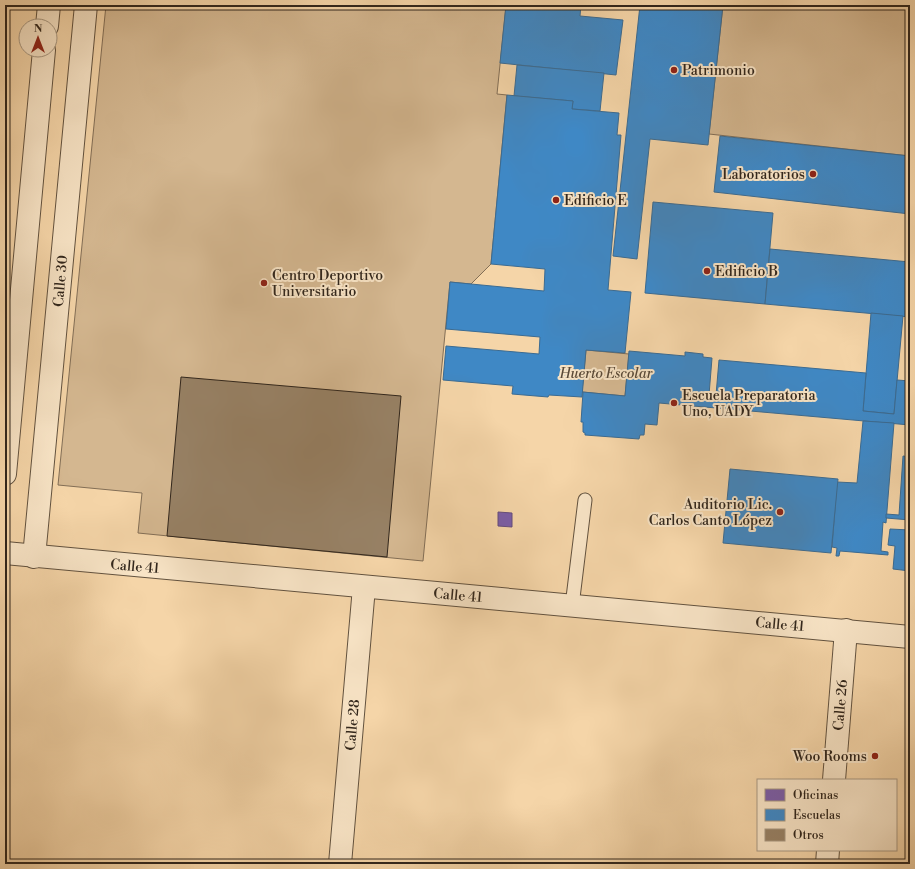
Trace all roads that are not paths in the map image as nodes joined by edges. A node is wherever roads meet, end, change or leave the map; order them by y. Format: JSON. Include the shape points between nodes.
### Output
{"nodes":[{"id":1,"x":49,"y":5,"type":"edge"},
{"id":2,"x":86,"y":5,"type":"edge"},
{"id":3,"x":48,"y":18,"type":"edge"},
{"id":4,"x":43,"y":58,"type":"edge"},
{"id":5,"x":7,"y":431,"type":"edge"},
{"id":6,"x":5,"y":474,"type":"edge"},
{"id":7,"x":585,"y":500,"type":"dead end"},
{"id":8,"x":5,"y":553,"type":"edge"},
{"id":9,"x":34,"y":557,"type":"junction"},
{"id":10,"x":364,"y":587,"type":"junction"},
{"id":11,"x":572,"y":606,"type":"junction"},
{"id":12,"x":846,"y":630,"type":"junction"},
{"id":13,"x":910,"y":637,"type":"edge"},
{"id":14,"x":834,"y":779,"type":"edge"},
{"id":15,"x":828,"y":851,"type":"edge"},
{"id":16,"x":340,"y":864,"type":"edge"},
{"id":17,"x":827,"y":864,"type":"edge"}],
"edges":[{"from":1,"to":3,"type":"street"},
{"from":2,"to":9,"type":"street","name":"Calle 30"},
{"from":4,"to":5,"type":"street"},
{"from":5,"to":6,"type":"street"},
{"from":7,"to":11,"type":"lane"},
{"from":8,"to":9,"type":"street","name":"Calle 41"},
{"from":9,"to":10,"type":"street","name":"Calle 41"},
{"from":10,"to":11,"type":"street","name":"Calle 41"},
{"from":10,"to":16,"type":"street","name":"Calle 28"},
{"from":11,"to":12,"type":"street","name":"Calle 41"},
{"from":12,"to":13,"type":"street","name":"Calle 41"},
{"from":12,"to":14,"type":"street","name":"Calle 26"},
{"from":15,"to":17,"type":"street"}]}
